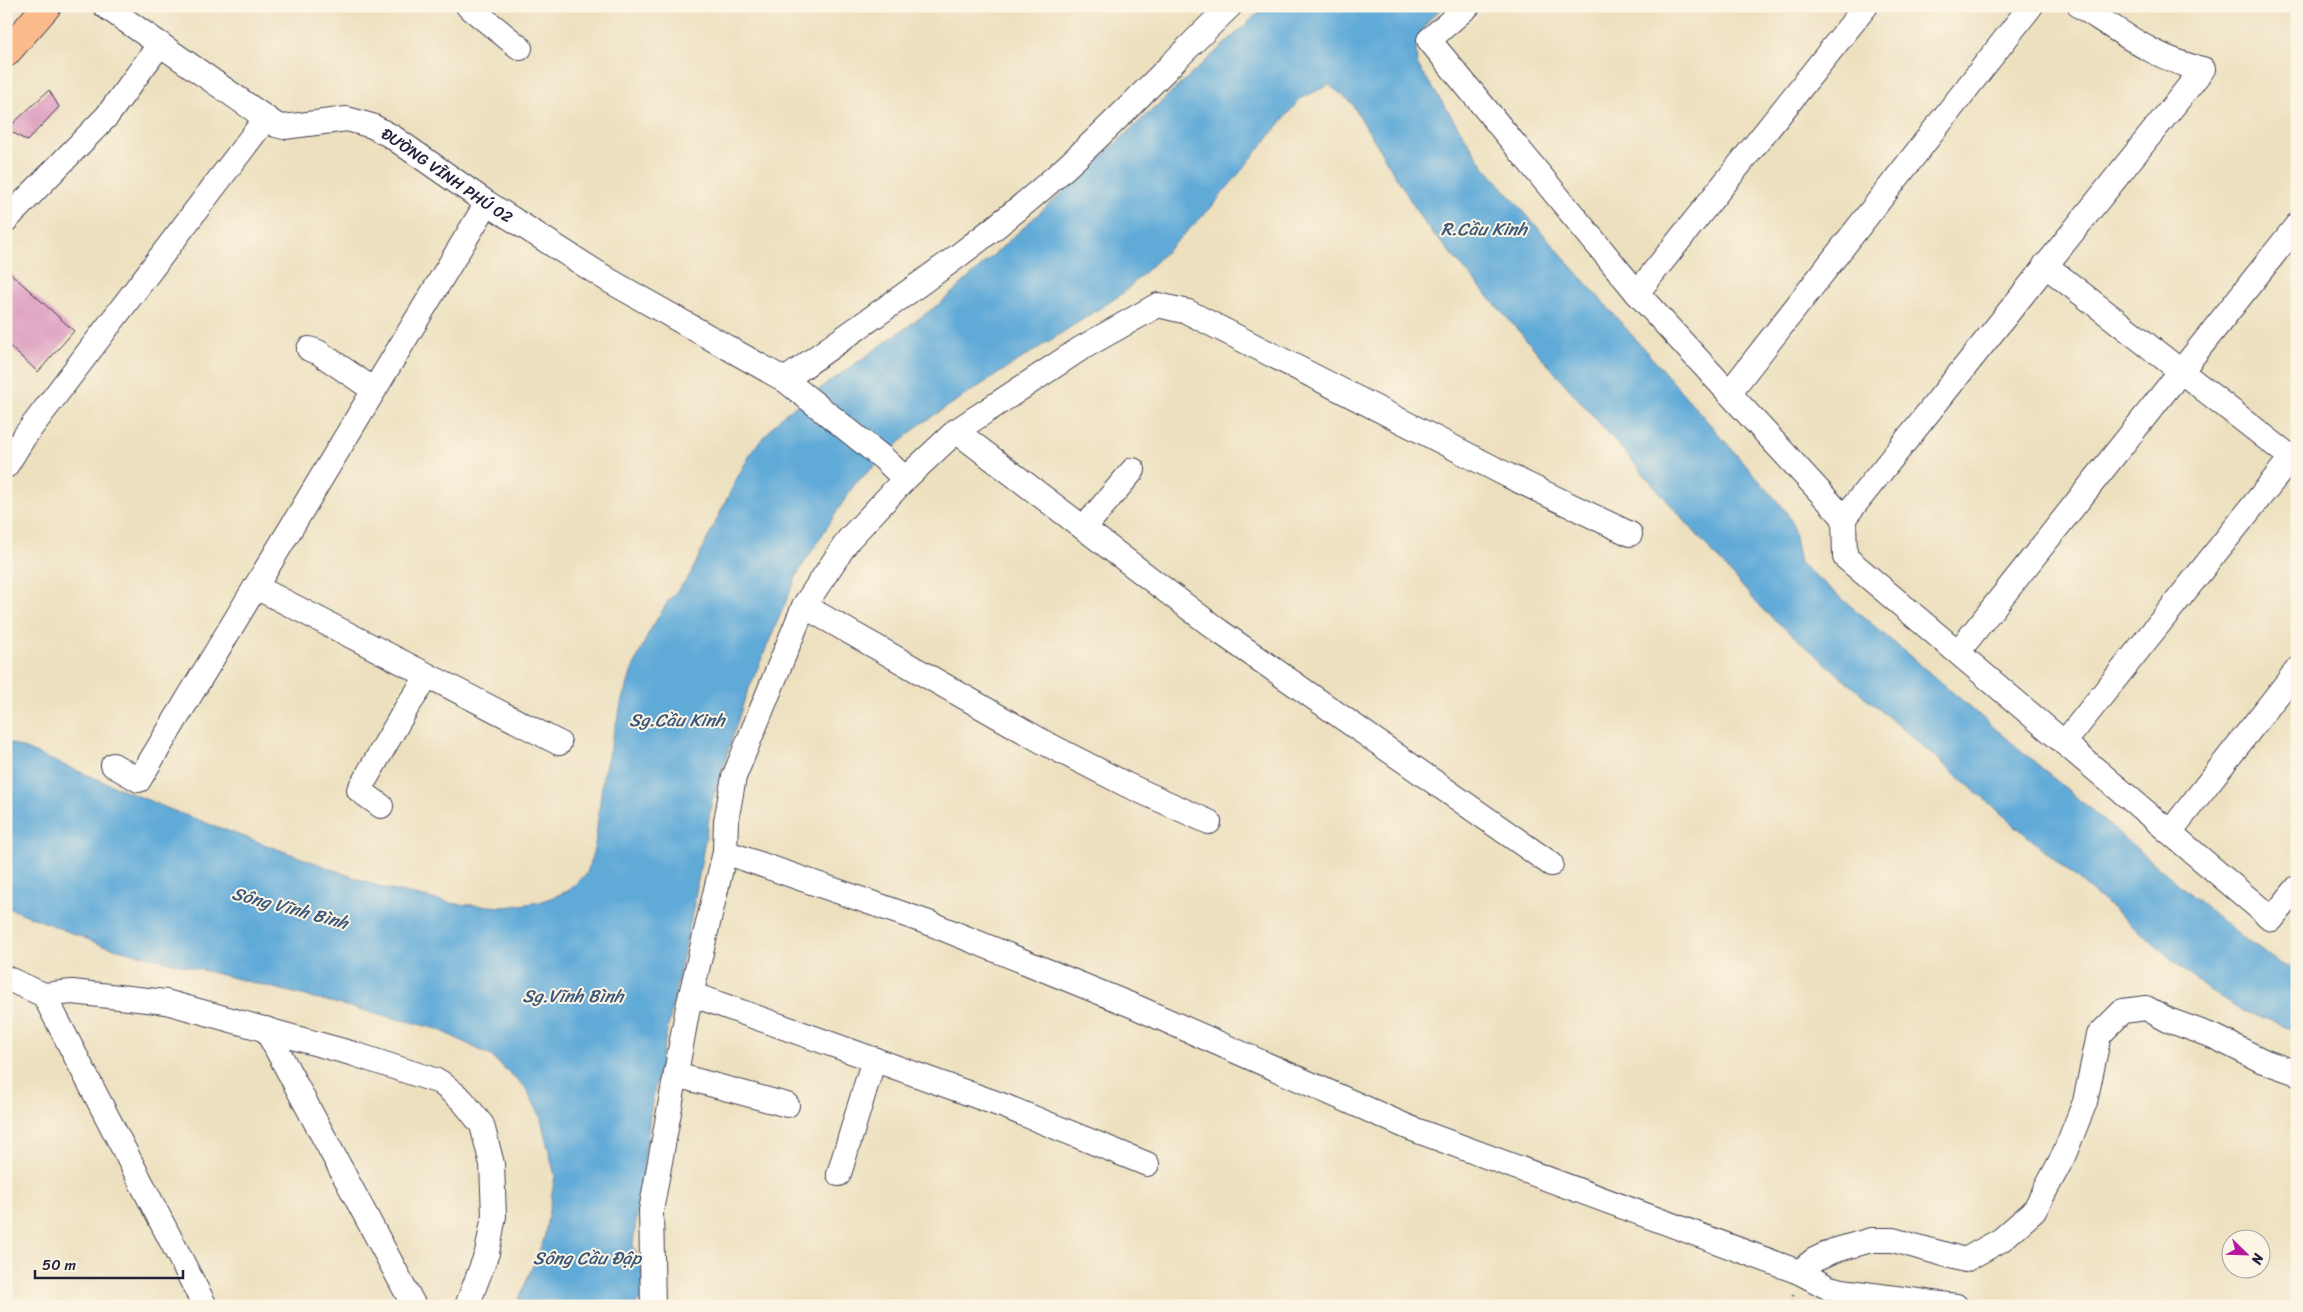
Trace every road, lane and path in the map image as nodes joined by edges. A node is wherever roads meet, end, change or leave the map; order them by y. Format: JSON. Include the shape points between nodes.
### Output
{"nodes":[{"id":1,"x":47,"y":6,"type":"edge"},
{"id":2,"x":105,"y":6,"type":"edge"},
{"id":3,"x":468,"y":6,"type":"edge"},
{"id":4,"x":1230,"y":6,"type":"edge"},
{"id":5,"x":1468,"y":6,"type":"edge"},
{"id":6,"x":1866,"y":6,"type":"edge"},
{"id":7,"x":2031,"y":6,"type":"edge"},
{"id":8,"x":2080,"y":6,"type":"edge"},
{"id":9,"x":160,"y":44,"type":"junction"},
{"id":10,"x":520,"y":48,"type":"dead end"},
{"id":11,"x":6,"y":53,"type":"edge"},
{"id":12,"x":266,"y":118,"type":"junction"},
{"id":13,"x":487,"y":203,"type":"junction"},
{"id":14,"x":6,"y":220,"type":"edge"},
{"id":15,"x":2293,"y":238,"type":"edge"},
{"id":16,"x":2045,"y":265,"type":"junction"},
{"id":17,"x":1637,"y":293,"type":"junction"},
{"id":18,"x":309,"y":349,"type":"dead end"},
{"id":19,"x":2181,"y":371,"type":"junction"},
{"id":20,"x":790,"y":385,"type":"junction"},
{"id":21,"x":374,"y":390,"type":"junction"},
{"id":22,"x":1729,"y":393,"type":"junction"},
{"id":23,"x":956,"y":431,"type":"junction"},
{"id":24,"x":2294,"y":460,"type":"edge"},
{"id":25,"x":6,"y":466,"type":"edge"},
{"id":26,"x":1133,"y":470,"type":"dead end"},
{"id":27,"x":905,"y":479,"type":"junction"},
{"id":28,"x":1844,"y":518,"type":"junction"},
{"id":29,"x":1084,"y":528,"type":"junction"},
{"id":30,"x":1630,"y":534,"type":"dead end"},
{"id":31,"x":256,"y":587,"type":"junction"},
{"id":32,"x":804,"y":606,"type":"junction"},
{"id":33,"x":1958,"y":652,"type":"junction"},
{"id":34,"x":2297,"y":670,"type":"edge"},
{"id":35,"x":428,"y":676,"type":"junction"},
{"id":36,"x":559,"y":743,"type":"dead end"},
{"id":37,"x":2064,"y":743,"type":"junction"},
{"id":38,"x":113,"y":766,"type":"dead end"},
{"id":39,"x":381,"y":806,"type":"dead end"},
{"id":40,"x":1209,"y":822,"type":"dead end"},
{"id":41,"x":2170,"y":832,"type":"junction"},
{"id":42,"x":725,"y":852,"type":"junction"},
{"id":43,"x":1551,"y":864,"type":"dead end"},
{"id":44,"x":2297,"y":888,"type":"edge"},
{"id":45,"x":6,"y":978,"type":"edge"},
{"id":46,"x":691,"y":994,"type":"junction"},
{"id":47,"x":44,"y":996,"type":"junction"},
{"id":48,"x":266,"y":1029,"type":"junction"},
{"id":49,"x":874,"y":1060,"type":"junction"},
{"id":50,"x":2297,"y":1072,"type":"edge"},
{"id":51,"x":676,"y":1075,"type":"junction"},
{"id":52,"x":787,"y":1105,"type":"dead end"},
{"id":53,"x":1147,"y":1164,"type":"dead end"},
{"id":54,"x":839,"y":1174,"type":"dead end"},
{"id":55,"x":1799,"y":1272,"type":"junction"},
{"id":56,"x":653,"y":1300,"type":"edge"},
{"id":57,"x":706,"y":1303,"type":"dead end"},
{"id":58,"x":205,"y":1306,"type":"edge"},
{"id":59,"x":414,"y":1306,"type":"edge"},
{"id":60,"x":467,"y":1306,"type":"edge"},
{"id":61,"x":1956,"y":1306,"type":"edge"}],
"edges":[{"from":1,"to":11,"type":"highway"},
{"from":2,"to":9,"type":"street","name":"ĐƯỜNG VĨNH PHÚ 02"},
{"from":3,"to":10,"type":"street"},
{"from":4,"to":20,"type":"street","via":[[1054,178],[964,253],[869,318]]},
{"from":5,"to":17,"type":"street","via":[[1429,40]]},
{"from":6,"to":17,"type":"street"},
{"from":7,"to":22,"type":"street"},
{"from":8,"to":16,"type":"street","via":[[2154,52],[2203,69]]},
{"from":9,"to":12,"type":"street","name":"ĐƯỜNG VĨNH PHÚ 02"},
{"from":9,"to":14,"type":"street","via":[[106,116]]},
{"from":12,"to":13,"type":"street","name":"ĐƯỜNG VĨNH PHÚ 02","via":[[284,127],[347,119],[372,126]]},
{"from":12,"to":25,"type":"street"},
{"from":13,"to":20,"type":"street","name":"ĐƯỜNG VĨNH PHÚ 02","via":[[610,282]]},
{"from":13,"to":21,"type":"street"},
{"from":15,"to":19,"type":"street"},
{"from":16,"to":19,"type":"street"},
{"from":16,"to":28,"type":"street"},
{"from":17,"to":22,"type":"street"},
{"from":18,"to":21,"type":"street"},
{"from":19,"to":24,"type":"street"},
{"from":19,"to":33,"type":"street"},
{"from":20,"to":27,"type":"street","name":"ĐƯỜNG VĨNH PHÚ 02","via":[[884,458]]},
{"from":21,"to":31,"type":"street"},
{"from":22,"to":28,"type":"street"},
{"from":23,"to":27,"type":"street"},
{"from":23,"to":29,"type":"street"},
{"from":23,"to":30,"type":"street","via":[[1080,349],[1158,305],[1188,312]]},
{"from":24,"to":37,"type":"street"},
{"from":26,"to":29,"type":"street"},
{"from":27,"to":32,"type":"street","via":[[849,539]]},
{"from":28,"to":33,"type":"street","via":[[1845,557]]},
{"from":29,"to":43,"type":"street","via":[[1219,631]]},
{"from":31,"to":35,"type":"street"},
{"from":31,"to":38,"type":"street","via":[[139,780]]},
{"from":32,"to":40,"type":"street","via":[[1045,743],[1126,785]]},
{"from":32,"to":42,"type":"street","via":[[734,777],[726,821]]},
{"from":33,"to":37,"type":"street"},
{"from":34,"to":41,"type":"street"},
{"from":35,"to":36,"type":"street"},
{"from":35,"to":39,"type":"street","via":[[359,790]]},
{"from":37,"to":41,"type":"street"},
{"from":41,"to":44,"type":"street","via":[[2272,919]]},
{"from":42,"to":46,"type":"street"},
{"from":42,"to":55,"type":"street","via":[[929,923],[1136,1007],[1410,1128]]},
{"from":45,"to":47,"type":"street"},
{"from":46,"to":49,"type":"street"},
{"from":46,"to":51,"type":"street"},
{"from":47,"to":48,"type":"street","via":[[72,992],[166,1002]]},
{"from":47,"to":58,"type":"street"},
{"from":48,"to":59,"type":"street"},
{"from":48,"to":60,"type":"street","via":[[440,1082],[462,1100],[482,1124],[492,1164],[494,1216],[487,1254]]},
{"from":49,"to":53,"type":"street","via":[[1004,1106]]},
{"from":49,"to":54,"type":"street"},
{"from":50,"to":55,"type":"street","via":[[2263,1061],[2146,1008],[2123,1011],[2099,1036],[2085,1102],[2063,1157],[2034,1211],[2001,1240],[1966,1260],[1893,1240],[1871,1240],[1827,1254]]},
{"from":51,"to":52,"type":"street"},
{"from":51,"to":56,"type":"street","via":[[652,1211]]},
{"from":55,"to":61,"type":"street","via":[[1842,1292]]},
{"from":56,"to":57,"type":"path","via":[[680,1305]]}]}
